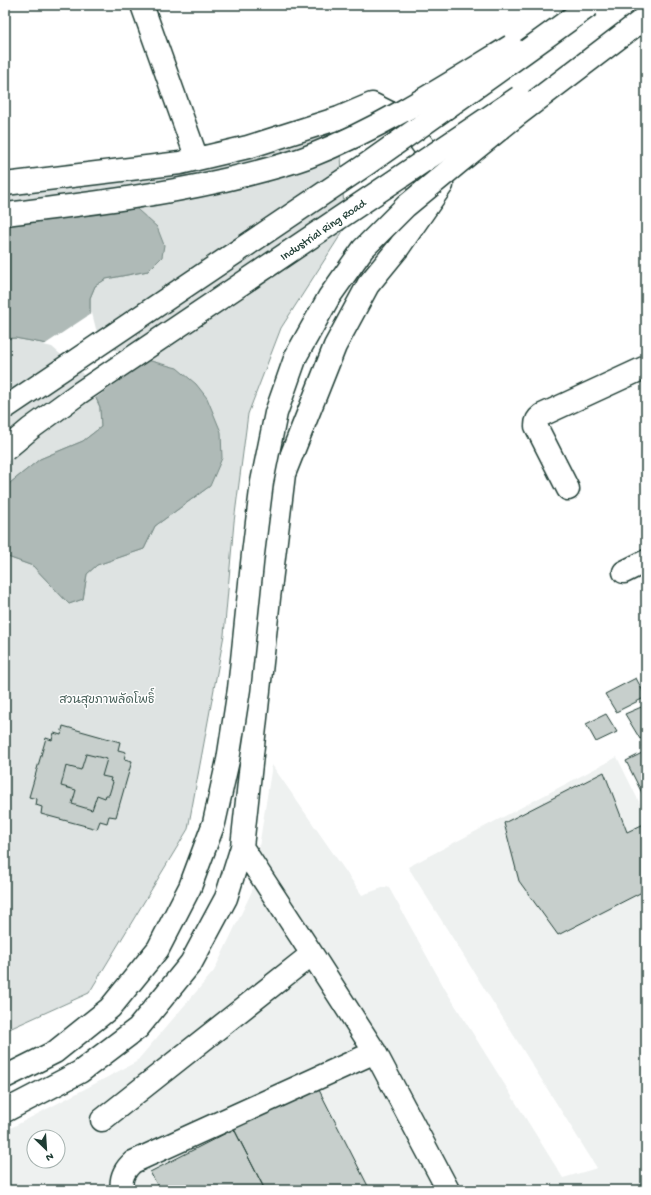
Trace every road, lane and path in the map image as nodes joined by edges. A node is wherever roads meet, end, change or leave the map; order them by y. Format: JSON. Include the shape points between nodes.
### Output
{"nodes":[{"id":1,"x":142,"y":5,"type":"edge"},
{"id":2,"x":579,"y":5,"type":"edge"},
{"id":3,"x":590,"y":5,"type":"edge"},
{"id":4,"x":646,"y":16,"type":"edge"},
{"id":5,"x":197,"y":159,"type":"junction"},
{"id":6,"x":6,"y":182,"type":"edge"},
{"id":7,"x":5,"y":214,"type":"edge"},
{"id":8,"x":646,"y":367,"type":"edge"},
{"id":9,"x":5,"y":408,"type":"edge"},
{"id":10,"x":5,"y":450,"type":"edge"},
{"id":11,"x":568,"y":489,"type":"dead end"},
{"id":12,"x":646,"y":561,"type":"edge"},
{"id":13,"x":624,"y":572,"type":"dead end"},
{"id":14,"x":242,"y":847,"type":"junction"},
{"id":15,"x":312,"y":954,"type":"junction"},
{"id":16,"x":375,"y":1052,"type":"junction"},
{"id":17,"x":5,"y":1077,"type":"edge"},
{"id":18,"x":5,"y":1111,"type":"edge"},
{"id":19,"x":102,"y":1120,"type":"dead end"},
{"id":20,"x":122,"y":1190,"type":"edge"},
{"id":21,"x":448,"y":1190,"type":"edge"}],
"edges":[{"from":1,"to":5,"type":"main road"},
{"from":2,"to":7,"type":"main road","bridge":true,"via":[[423,100],[366,131],[309,156],[254,174],[192,188]]},
{"from":3,"to":9,"type":"main road","bridge":true,"via":[[367,164]]},
{"from":4,"to":10,"type":"main road","name":"Industrial Ring Road","bridge":true,"via":[[496,112],[78,394]]},
{"from":4,"to":17,"type":"main road","bridge":true,"via":[[510,121],[406,206],[363,250],[329,297],[296,356],[276,413],[262,482],[239,689],[228,760],[214,823],[190,887],[158,949],[110,1008],[55,1052]]},
{"from":5,"to":6,"type":"main road"},
{"from":5,"to":14,"type":"main road","via":[[339,118],[372,104],[409,126],[430,155],[442,185],[364,292],[335,346],[284,474]]},
{"from":8,"to":11,"type":"main road","via":[[538,418],[536,426]]},
{"from":12,"to":13,"type":"main road"},
{"from":14,"to":15,"type":"main road"},
{"from":14,"to":18,"type":"main road","via":[[226,898],[191,963],[138,1028],[80,1072]]},
{"from":15,"to":16,"type":"main road"},
{"from":15,"to":19,"type":"main road"},
{"from":16,"to":20,"type":"main road","via":[[133,1162],[123,1175]]},
{"from":16,"to":21,"type":"main road"}]}
